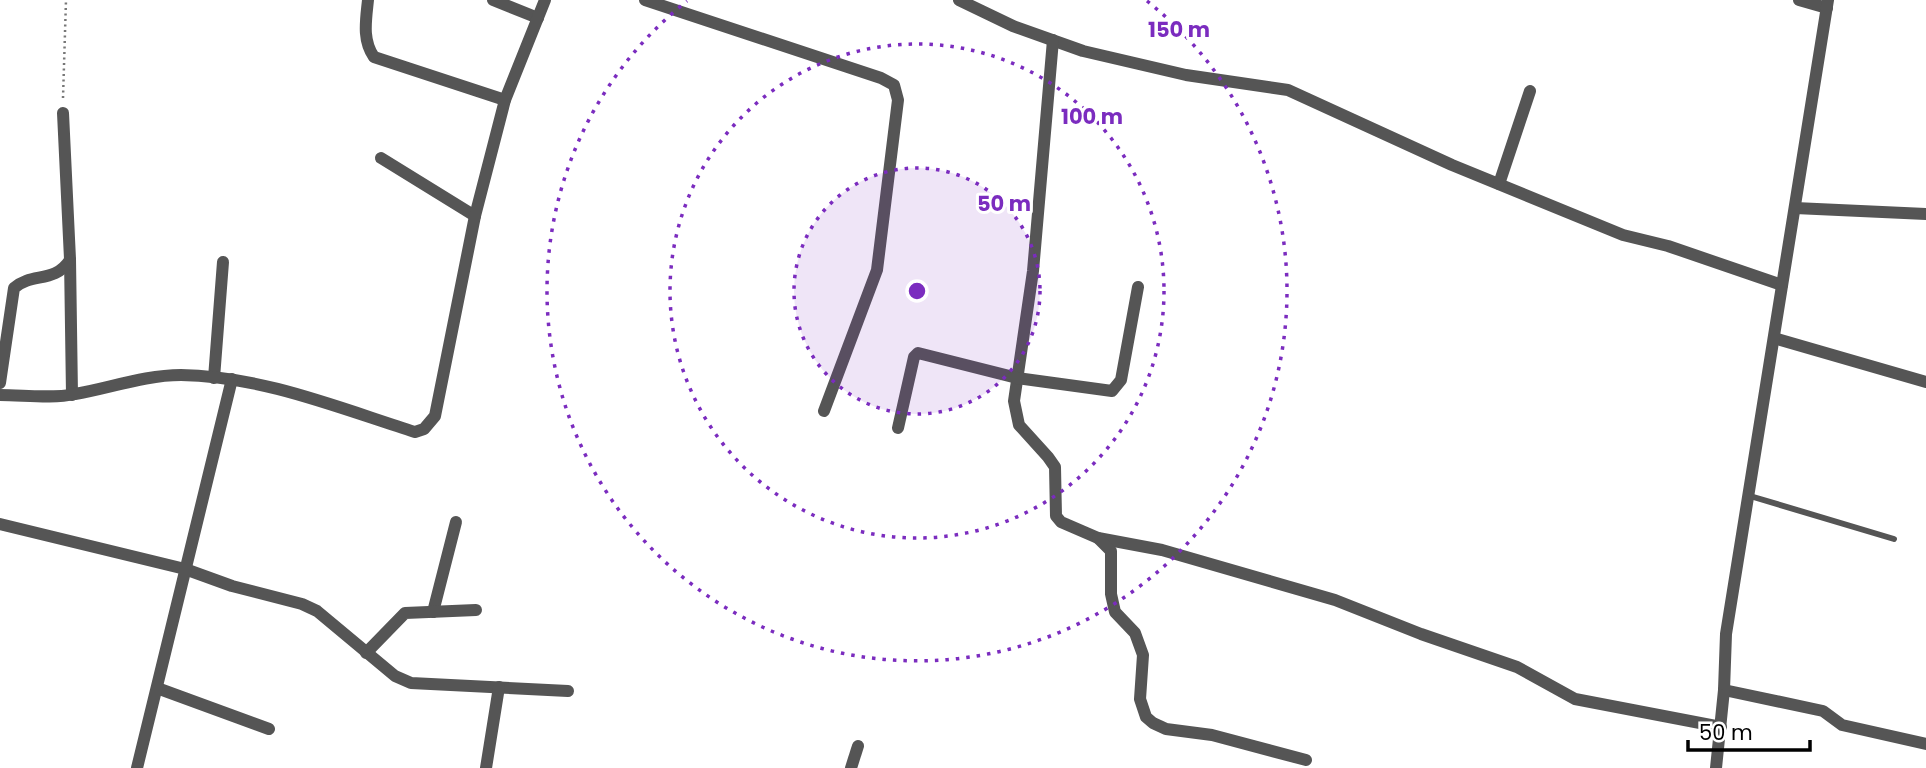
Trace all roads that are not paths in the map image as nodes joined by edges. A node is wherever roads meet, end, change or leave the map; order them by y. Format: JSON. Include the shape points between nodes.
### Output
{"nodes":[{"id":1,"x":368,"y":0,"type":"edge"},
{"id":2,"x":493,"y":0,"type":"edge"},
{"id":3,"x":545,"y":0,"type":"edge"},
{"id":4,"x":645,"y":0,"type":"edge"},
{"id":5,"x":959,"y":0,"type":"edge"},
{"id":6,"x":1799,"y":0,"type":"edge"},
{"id":7,"x":1828,"y":4,"type":"edge"},
{"id":8,"x":538,"y":18,"type":"junction"},
{"id":9,"x":1053,"y":40,"type":"junction"},
{"id":10,"x":1530,"y":91,"type":"dead end"},
{"id":11,"x":505,"y":100,"type":"junction"},
{"id":12,"x":63,"y":113,"type":"road end"},
{"id":13,"x":381,"y":158,"type":"dead end"},
{"id":14,"x":1499,"y":184,"type":"junction"},
{"id":15,"x":1796,"y":208,"type":"junction"},
{"id":16,"x":1926,"y":214,"type":"edge"},
{"id":17,"x":475,"y":216,"type":"junction"},
{"id":18,"x":70,"y":259,"type":"junction"},
{"id":19,"x":223,"y":262,"type":"dead end"},
{"id":20,"x":1782,"y":285,"type":"junction"},
{"id":21,"x":1138,"y":287,"type":"dead end"},
{"id":22,"x":1774,"y":338,"type":"junction"},
{"id":23,"x":214,"y":378,"type":"junction"},
{"id":24,"x":1017,"y":378,"type":"junction"},
{"id":25,"x":232,"y":379,"type":"junction"},
{"id":26,"x":1926,"y":382,"type":"edge"},
{"id":27,"x":0,"y":383,"type":"edge"},
{"id":28,"x":0,"y":395,"type":"edge"},
{"id":29,"x":72,"y":395,"type":"junction"},
{"id":30,"x":824,"y":411,"type":"dead end"},
{"id":31,"x":898,"y":428,"type":"dead end"},
{"id":32,"x":1750,"y":496,"type":"junction"},
{"id":33,"x":456,"y":522,"type":"dead end"},
{"id":34,"x":0,"y":524,"type":"edge"},
{"id":35,"x":1098,"y":538,"type":"junction"},
{"id":36,"x":1894,"y":539,"type":"dead end"},
{"id":37,"x":185,"y":569,"type":"junction"},
{"id":38,"x":476,"y":610,"type":"dead end"},
{"id":39,"x":433,"y":612,"type":"junction"},
{"id":40,"x":366,"y":653,"type":"junction"},
{"id":41,"x":499,"y":687,"type":"junction"},
{"id":42,"x":157,"y":688,"type":"junction"},
{"id":43,"x":1724,"y":690,"type":"junction"},
{"id":44,"x":568,"y":691,"type":"dead end"},
{"id":45,"x":1721,"y":727,"type":"junction"},
{"id":46,"x":269,"y":729,"type":"dead end"},
{"id":47,"x":1926,"y":744,"type":"edge"},
{"id":48,"x":858,"y":746,"type":"dead end"},
{"id":49,"x":1306,"y":760,"type":"dead end"},
{"id":50,"x":1721,"y":767,"type":"edge"},
{"id":51,"x":137,"y":768,"type":"edge"},
{"id":52,"x":486,"y":768,"type":"edge"},
{"id":53,"x":851,"y":768,"type":"edge"}],
"edges":[{"from":1,"to":11,"type":"street","via":[[365,31],[374,57]]},
{"from":2,"to":8,"type":"street"},
{"from":3,"to":8,"type":"street"},
{"from":4,"to":30,"type":"street","via":[[894,85],[898,100],[877,271]]},
{"from":5,"to":9,"type":"street"},
{"from":6,"to":7,"type":"street"},
{"from":7,"to":15,"type":"street"},
{"from":8,"to":11,"type":"street"},
{"from":9,"to":14,"type":"street","via":[[1186,75],[1288,90]]},
{"from":9,"to":24,"type":"street","via":[[1033,271]]},
{"from":10,"to":14,"type":"street"},
{"from":11,"to":17,"type":"street"},
{"from":12,"to":18,"type":"street"},
{"from":13,"to":17,"type":"street"},
{"from":14,"to":20,"type":"street","via":[[1623,235]]},
{"from":15,"to":16,"type":"street"},
{"from":15,"to":20,"type":"street"},
{"from":17,"to":25,"type":"street","via":[[435,416],[424,429],[415,432]]},
{"from":18,"to":27,"type":"street","via":[[56,274],[14,288]]},
{"from":18,"to":29,"type":"street"},
{"from":19,"to":23,"type":"street"},
{"from":20,"to":22,"type":"street"},
{"from":21,"to":24,"type":"street","via":[[1121,380],[1112,391]]},
{"from":22,"to":26,"type":"street"},
{"from":22,"to":32,"type":"street"},
{"from":23,"to":25,"type":"street"},
{"from":23,"to":29,"type":"street","via":[[179,375]]},
{"from":24,"to":31,"type":"street","via":[[918,353]]},
{"from":24,"to":35,"type":"street","via":[[1019,425],[1055,467],[1056,516]]},
{"from":25,"to":37,"type":"street"},
{"from":28,"to":29,"type":"street"},
{"from":32,"to":36,"type":"lane"},
{"from":32,"to":43,"type":"street","via":[[1726,634]]},
{"from":33,"to":39,"type":"street"},
{"from":34,"to":37,"type":"street"},
{"from":35,"to":45,"type":"street","via":[[1162,550],[1335,600],[1517,667],[1575,699]]},
{"from":35,"to":49,"type":"street","via":[[1111,551],[1115,612],[1140,641],[1140,699],[1146,717],[1166,729],[1212,735]]},
{"from":37,"to":40,"type":"street","via":[[302,604],[317,611]]},
{"from":37,"to":42,"type":"street"},
{"from":38,"to":39,"type":"street"},
{"from":39,"to":40,"type":"street","via":[[405,613]]},
{"from":40,"to":41,"type":"street","via":[[411,683]]},
{"from":41,"to":44,"type":"street"},
{"from":41,"to":52,"type":"street"},
{"from":42,"to":46,"type":"street"},
{"from":42,"to":51,"type":"street"},
{"from":43,"to":45,"type":"street"},
{"from":43,"to":47,"type":"street","via":[[1823,711],[1842,725]]},
{"from":45,"to":50,"type":"street"},
{"from":48,"to":53,"type":"street"}]}
